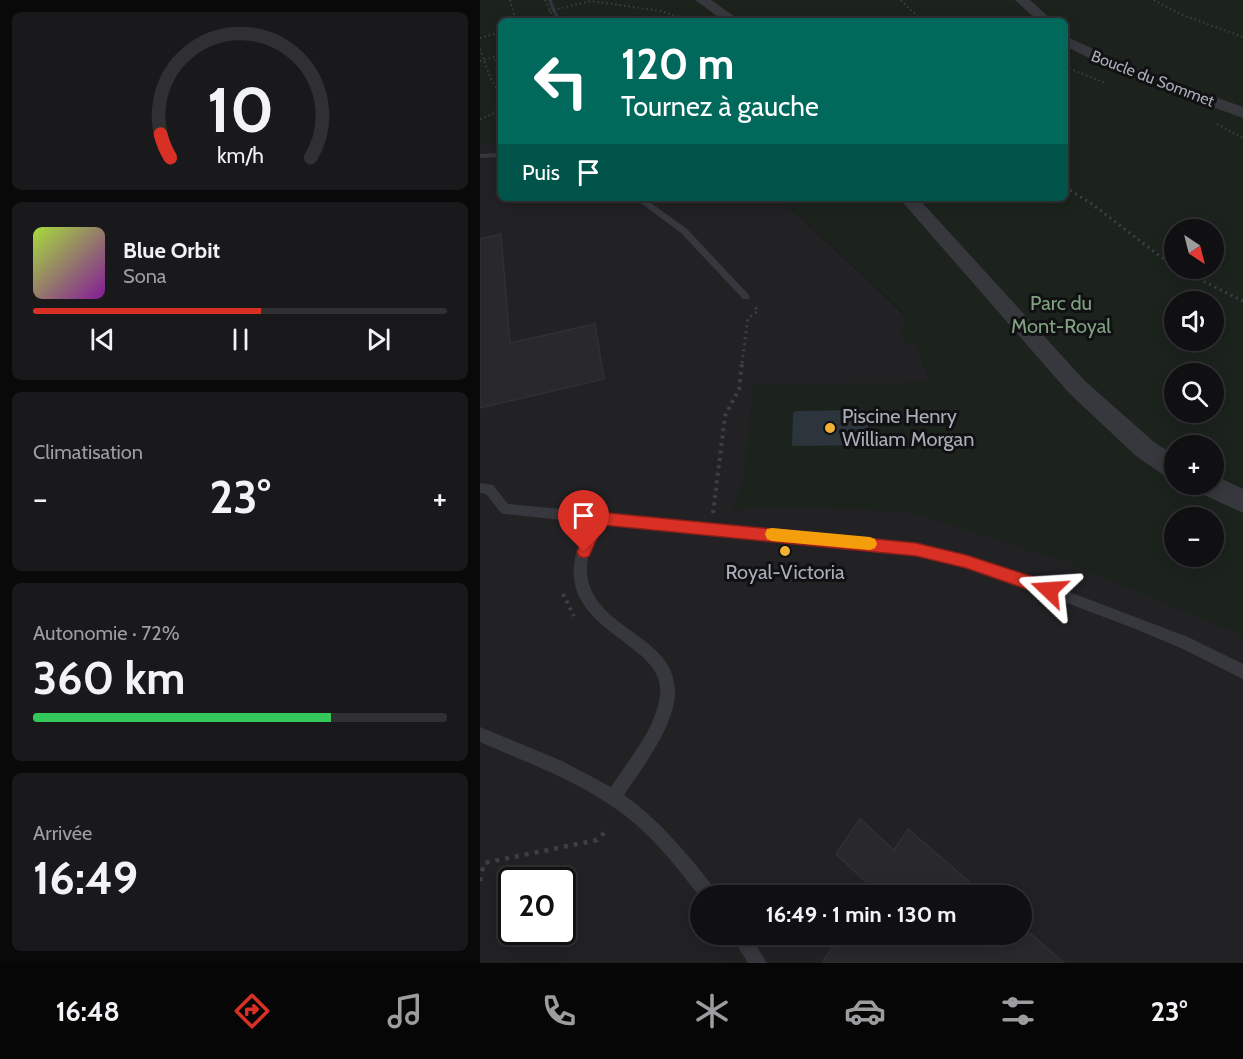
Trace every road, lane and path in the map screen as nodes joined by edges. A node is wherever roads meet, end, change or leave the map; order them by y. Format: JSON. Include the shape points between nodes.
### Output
{"nodes":[{"id":1,"x":510,"y":0,"type":"edge"},
{"id":2,"x":545,"y":0,"type":"edge"},
{"id":3,"x":702,"y":0,"type":"edge"},
{"id":4,"x":901,"y":0,"type":"edge"},
{"id":5,"x":1022,"y":0,"type":"edge"},
{"id":6,"x":1154,"y":0,"type":"edge"},
{"id":7,"x":549,"y":11,"type":"junction"},
{"id":8,"x":515,"y":18,"type":"edge"},
{"id":9,"x":553,"y":18,"type":"edge"},
{"id":10,"x":681,"y":18,"type":"edge"},
{"id":11,"x":729,"y":18,"type":"edge"},
{"id":12,"x":919,"y":18,"type":"edge"},
{"id":13,"x":1043,"y":18,"type":"edge"},
{"id":14,"x":498,"y":33,"type":"edge"},
{"id":15,"x":1243,"y":37,"type":"edge"},
{"id":16,"x":480,"y":38,"type":"edge"},
{"id":17,"x":1068,"y":42,"type":"edge"},
{"id":18,"x":480,"y":50,"type":"edge"},
{"id":19,"x":498,"y":53,"type":"edge"},
{"id":20,"x":482,"y":61,"type":"edge"},
{"id":21,"x":498,"y":91,"type":"edge"},
{"id":22,"x":498,"y":111,"type":"edge"},
{"id":23,"x":1243,"y":113,"type":"edge"},
{"id":24,"x":480,"y":119,"type":"edge"},
{"id":25,"x":480,"y":156,"type":"edge"},
{"id":26,"x":498,"y":156,"type":"edge"},
{"id":27,"x":1068,"y":189,"type":"edge"},
{"id":28,"x":642,"y":201,"type":"edge"},
{"id":29,"x":911,"y":201,"type":"edge"},
{"id":30,"x":1164,"y":259,"type":"edge"},
{"id":31,"x":1198,"y":279,"type":"edge"},
{"id":32,"x":746,"y":297,"type":"dead end"},
{"id":33,"x":1243,"y":301,"type":"edge"},
{"id":34,"x":754,"y":306,"type":"dead end"},
{"id":35,"x":1164,"y":461,"type":"edge"},
{"id":36,"x":480,"y":488,"type":"edge"},
{"id":37,"x":1224,"y":492,"type":"edge"},
{"id":38,"x":1243,"y":502,"type":"edge"},
{"id":39,"x":714,"y":510,"type":"dead end"},
{"id":40,"x":598,"y":518,"type":"junction"},
{"id":41,"x":562,"y":591,"type":"dead end"},
{"id":42,"x":577,"y":620,"type":"dead end"},
{"id":43,"x":1243,"y":672,"type":"edge"},
{"id":44,"x":480,"y":734,"type":"edge"},
{"id":45,"x":613,"y":798,"type":"junction"},
{"id":46,"x":608,"y":829,"type":"dead end"},
{"id":47,"x":480,"y":881,"type":"edge"},
{"id":48,"x":701,"y":885,"type":"edge"},
{"id":49,"x":746,"y":945,"type":"edge"},
{"id":50,"x":758,"y":963,"type":"edge"}],
"edges":[{"from":1,"to":8,"type":"path"},
{"from":2,"to":7,"type":"path"},
{"from":3,"to":11,"type":"street"},
{"from":4,"to":12,"type":"path"},
{"from":5,"to":13,"type":"street"},
{"from":6,"to":15,"type":"path"},
{"from":7,"to":9,"type":"path"},
{"from":7,"to":10,"type":"path","via":[[591,1]]},
{"from":14,"to":16,"type":"path"},
{"from":17,"to":23,"type":"street","name":"Boucle du Sommet","via":[[1106,63]]},
{"from":18,"to":20,"type":"path"},
{"from":19,"to":20,"type":"path"},
{"from":20,"to":21,"type":"path"},
{"from":22,"to":24,"type":"path"},
{"from":25,"to":26,"type":"lane"},
{"from":27,"to":30,"type":"path"},
{"from":28,"to":32,"type":"lane","via":[[684,231]]},
{"from":29,"to":35,"type":"street","via":[[1077,387]]},
{"from":31,"to":33,"type":"path"},
{"from":34,"to":39,"type":"path","via":[[758,311],[748,318],[739,389],[725,416]]},
{"from":36,"to":40,"type":"lane","via":[[489,489],[505,509]]},
{"from":37,"to":38,"type":"street"},
{"from":40,"to":43,"type":"lane","via":[[884,545],[943,555],[1134,622]]},
{"from":40,"to":45,"type":"lane","via":[[580,565],[586,597],[610,625],[651,656],[667,682],[659,721]]},
{"from":41,"to":42,"type":"path"},
{"from":44,"to":45,"type":"lane"},
{"from":45,"to":48,"type":"lane","via":[[658,835]]},
{"from":46,"to":47,"type":"path","via":[[597,840],[484,863]]},
{"from":49,"to":50,"type":"lane"}]}
